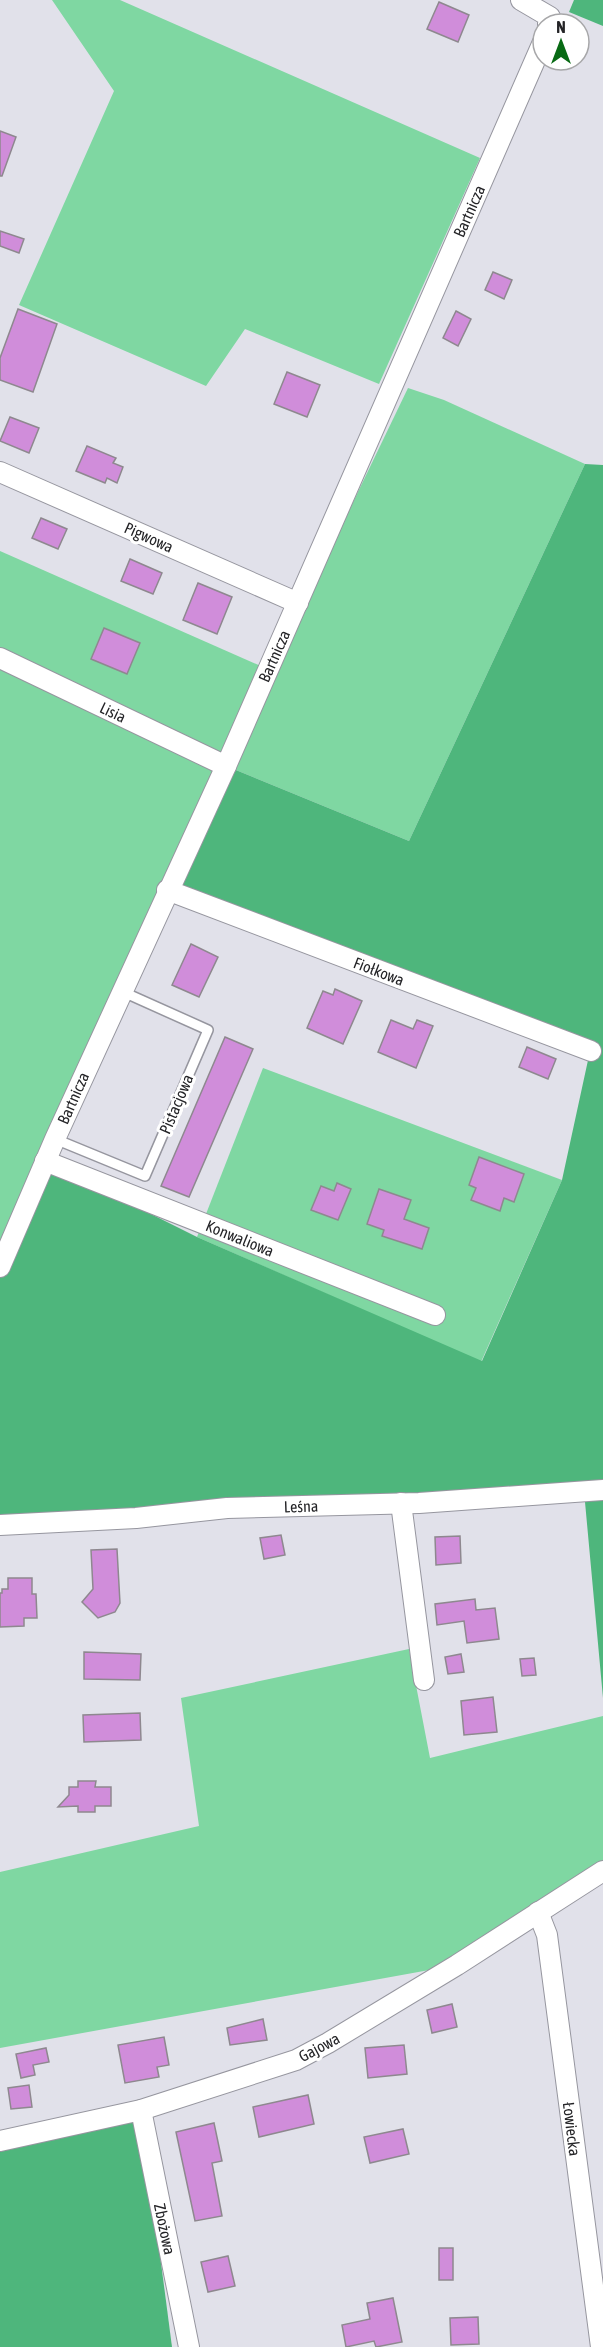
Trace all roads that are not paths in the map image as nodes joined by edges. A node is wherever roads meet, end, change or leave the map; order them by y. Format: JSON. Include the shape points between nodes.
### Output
{"nodes":[{"id":1,"x":521,"y":0,"type":"edge"},
{"id":2,"x":538,"y":12,"type":"edge"},
{"id":3,"x":531,"y":69,"type":"edge"},
{"id":4,"x":0,"y":472,"type":"edge"},
{"id":5,"x":298,"y":603,"type":"junction"},
{"id":6,"x":0,"y":658,"type":"edge"},
{"id":7,"x":226,"y":766,"type":"junction"},
{"id":8,"x":167,"y":890,"type":"junction"},
{"id":9,"x":121,"y":991,"type":"junction"},
{"id":10,"x":591,"y":1051,"type":"dead end"},
{"id":11,"x":55,"y":1139,"type":"junction"},
{"id":12,"x":45,"y":1161,"type":"junction"},
{"id":13,"x":0,"y":1267,"type":"edge"},
{"id":14,"x":435,"y":1315,"type":"dead end"},
{"id":15,"x":603,"y":1490,"type":"edge"},
{"id":16,"x":400,"y":1503,"type":"junction"},
{"id":17,"x":0,"y":1524,"type":"edge"},
{"id":18,"x":424,"y":1680,"type":"dead end"},
{"id":19,"x":603,"y":1871,"type":"edge"},
{"id":20,"x":538,"y":1912,"type":"junction"},
{"id":21,"x":141,"y":2110,"type":"junction"},
{"id":22,"x":0,"y":2141,"type":"edge"},
{"id":23,"x":189,"y":2347,"type":"edge"},
{"id":24,"x":601,"y":2347,"type":"edge"}],
"edges":[{"from":1,"to":2,"type":"street"},
{"from":3,"to":5,"type":"street","name":"Bartnicza"},
{"from":4,"to":5,"type":"street","name":"Pigwowa"},
{"from":5,"to":7,"type":"street","name":"Bartnicza"},
{"from":6,"to":7,"type":"street","name":"Lisia"},
{"from":7,"to":8,"type":"street","name":"Bartnicza"},
{"from":8,"to":9,"type":"street","name":"Bartnicza"},
{"from":8,"to":10,"type":"street","name":"Fiołkowa"},
{"from":9,"to":11,"type":"street","name":"Bartnicza"},
{"from":9,"to":11,"type":"lane","name":"Pistacjowa","via":[[208,1030],[145,1176]]},
{"from":11,"to":12,"type":"street","name":"Bartnicza"},
{"from":12,"to":13,"type":"street","name":"Bartnicza"},
{"from":12,"to":14,"type":"street","name":"Konwaliowa"},
{"from":15,"to":16,"type":"street","name":"Leśna"},
{"from":16,"to":17,"type":"street","name":"Leśna","via":[[227,1508],[136,1518]]},
{"from":16,"to":18,"type":"street"},
{"from":19,"to":20,"type":"street","name":"Gajowa"},
{"from":20,"to":21,"type":"street","name":"Gajowa","via":[[296,2060]]},
{"from":20,"to":24,"type":"street","name":"Łowiecka","via":[[547,1935]]},
{"from":21,"to":22,"type":"street","name":"Gajowa"},
{"from":21,"to":23,"type":"street","name":"Zbożowa"}]}
